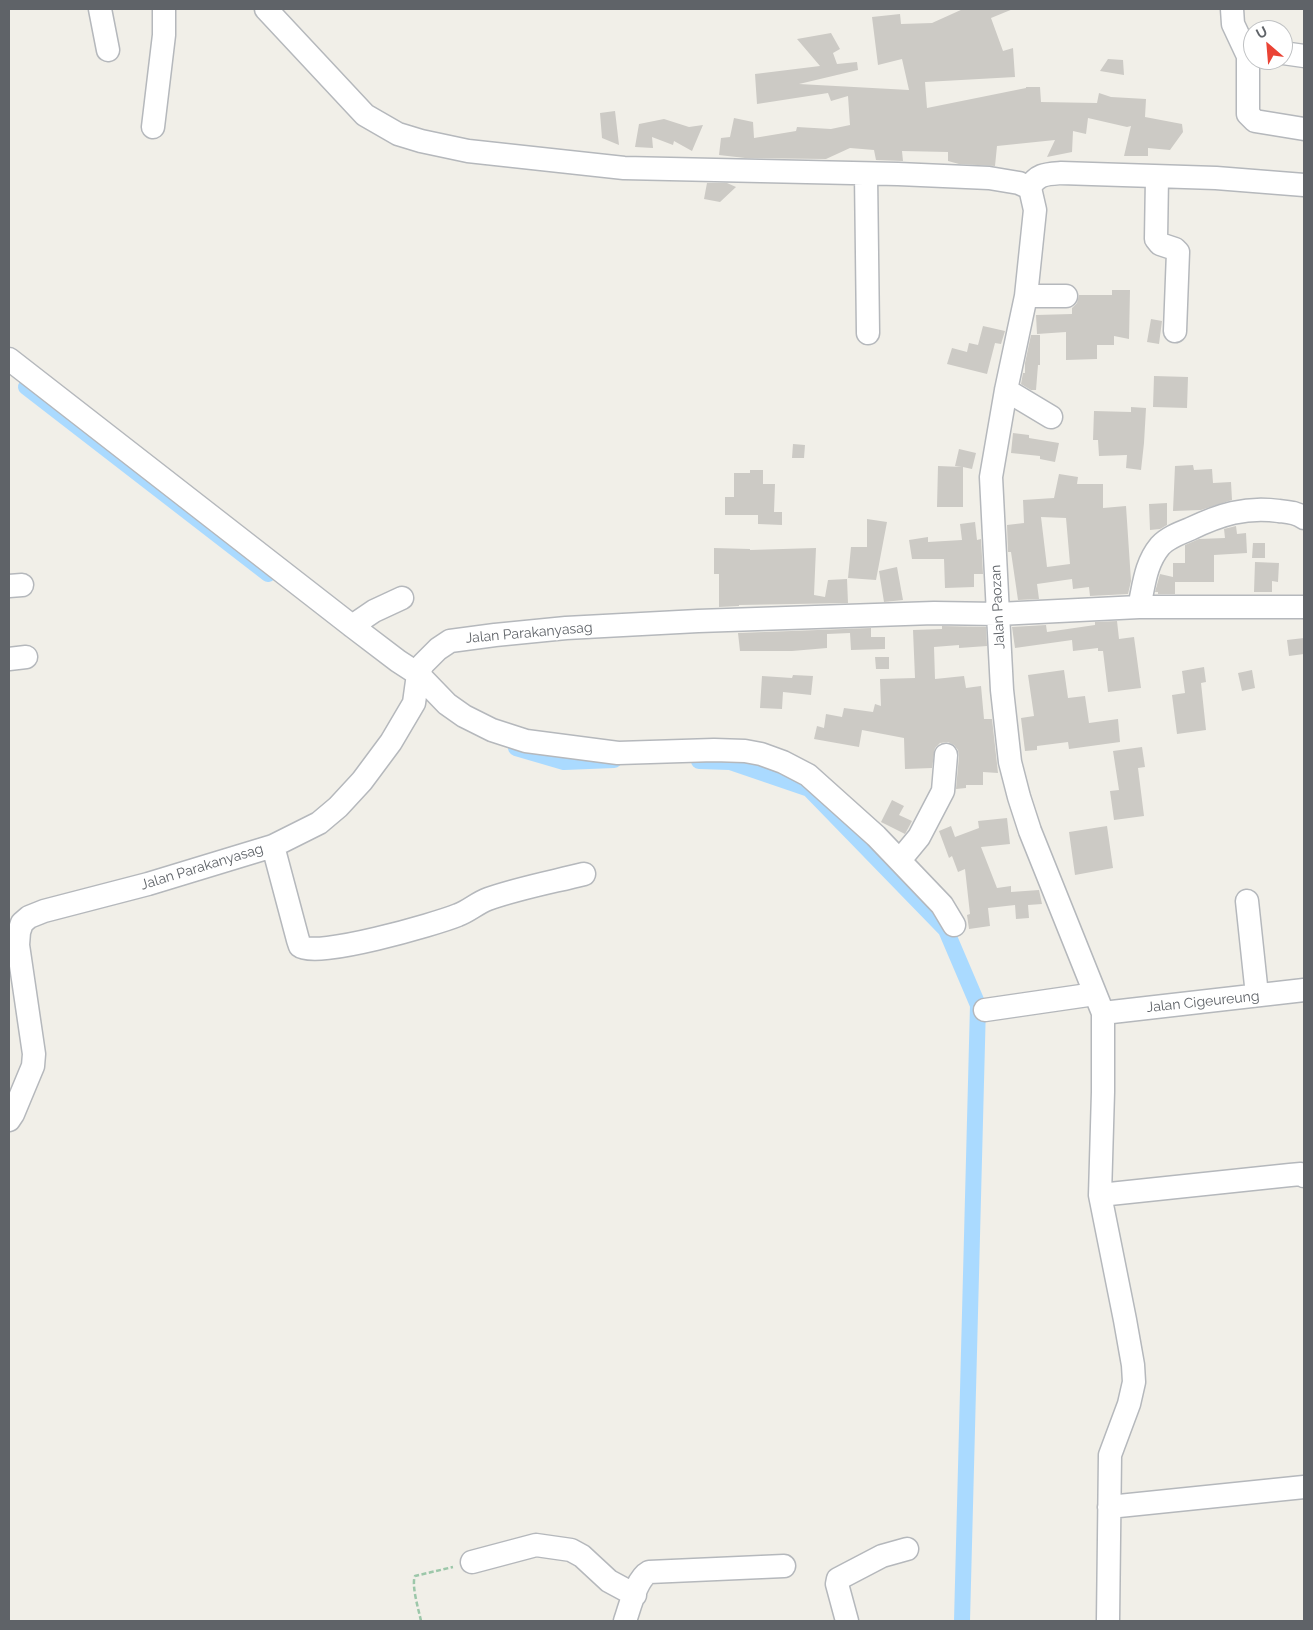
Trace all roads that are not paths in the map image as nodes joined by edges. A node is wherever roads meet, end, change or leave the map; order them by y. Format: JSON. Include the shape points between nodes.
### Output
{"nodes":[{"id":1,"x":100,"y":9,"type":"edge"},
{"id":2,"x":164,"y":9,"type":"edge"},
{"id":3,"x":266,"y":9,"type":"edge"},
{"id":4,"x":1232,"y":9,"type":"edge"},
{"id":5,"x":1243,"y":39,"type":"edge"},
{"id":6,"x":108,"y":50,"type":"dead end"},
{"id":7,"x":1248,"y":70,"type":"edge"},
{"id":8,"x":153,"y":127,"type":"dead end"},
{"id":9,"x":1304,"y":129,"type":"edge"},
{"id":10,"x":866,"y":174,"type":"junction"},
{"id":11,"x":1157,"y":177,"type":"junction"},
{"id":12,"x":1304,"y":185,"type":"edge"},
{"id":13,"x":1030,"y":188,"type":"junction"},
{"id":14,"x":1026,"y":296,"type":"junction"},
{"id":15,"x":1066,"y":296,"type":"dead end"},
{"id":16,"x":1175,"y":331,"type":"dead end"},
{"id":17,"x":868,"y":333,"type":"dead end"},
{"id":18,"x":9,"y":359,"type":"edge"},
{"id":19,"x":1006,"y":390,"type":"junction"},
{"id":20,"x":1051,"y":416,"type":"dead end"},
{"id":21,"x":1304,"y":518,"type":"edge"},
{"id":22,"x":402,"y":598,"type":"dead end"},
{"id":23,"x":1139,"y":607,"type":"junction"},
{"id":24,"x":1304,"y":607,"type":"edge"},
{"id":25,"x":998,"y":614,"type":"junction"},
{"id":26,"x":352,"y":626,"type":"junction"},
{"id":27,"x":416,"y":687,"type":"junction"},
{"id":28,"x":946,"y":755,"type":"dead end"},
{"id":29,"x":273,"y":846,"type":"junction"},
{"id":30,"x":900,"y":860,"type":"junction"},
{"id":31,"x":584,"y":874,"type":"dead end"},
{"id":32,"x":1247,"y":901,"type":"dead end"},
{"id":33,"x":16,"y":917,"type":"edge"},
{"id":34,"x":954,"y":925,"type":"dead end"},
{"id":35,"x":16,"y":983,"type":"edge"},
{"id":36,"x":1304,"y":990,"type":"edge"},
{"id":37,"x":1257,"y":996,"type":"junction"},
{"id":38,"x":1099,"y":1004,"type":"junction"},
{"id":39,"x":985,"y":1010,"type":"dead end"},
{"id":40,"x":9,"y":1120,"type":"edge"},
{"id":41,"x":1304,"y":1176,"type":"edge"},
{"id":42,"x":1100,"y":1196,"type":"junction"},
{"id":43,"x":1304,"y":1487,"type":"edge"},
{"id":44,"x":1109,"y":1507,"type":"junction"},
{"id":45,"x":907,"y":1549,"type":"dead end"},
{"id":46,"x":472,"y":1562,"type":"road end"},
{"id":47,"x":784,"y":1566,"type":"dead end"},
{"id":48,"x":635,"y":1594,"type":"junction"},
{"id":49,"x":625,"y":1621,"type":"edge"},
{"id":50,"x":847,"y":1621,"type":"edge"},
{"id":51,"x":1108,"y":1621,"type":"edge"}],
"edges":[{"from":1,"to":6,"type":"street"},
{"from":2,"to":8,"type":"street"},
{"from":3,"to":10,"type":"street","via":[[365,115],[398,134],[421,141],[468,151],[624,168]]},
{"from":4,"to":5,"type":"street","via":[[1234,24]]},
{"from":7,"to":9,"type":"street","via":[[1247,108],[1251,118]]},
{"from":10,"to":13,"type":"street","via":[[989,178]]},
{"from":10,"to":17,"type":"street"},
{"from":11,"to":12,"type":"street"},
{"from":11,"to":13,"type":"street","via":[[1047,174],[1039,176]]},
{"from":11,"to":16,"type":"street","via":[[1156,238],[1160,244],[1178,252]]},
{"from":13,"to":14,"type":"street","name":"Jalan Paozan","via":[[1034,210]]},
{"from":14,"to":15,"type":"street"},
{"from":14,"to":19,"type":"street","name":"Jalan Paozan"},
{"from":18,"to":26,"type":"street"},
{"from":19,"to":20,"type":"street"},
{"from":19,"to":25,"type":"street","name":"Jalan Paozan","via":[[991,477]]},
{"from":21,"to":23,"type":"street","via":[[1297,513],[1263,508],[1215,517],[1176,535],[1161,545],[1150,561]]},
{"from":22,"to":26,"type":"street"},
{"from":23,"to":24,"type":"street","name":"Jalan Parakanyasag"},
{"from":23,"to":25,"type":"street","name":"Jalan Parakanyasag"},
{"from":25,"to":27,"type":"street","name":"Jalan Parakanyasag","via":[[934,612],[698,621],[566,628],[461,639],[443,645],[423,664]]},
{"from":25,"to":38,"type":"street","name":"Jalan Paozan","via":[[1010,762],[1019,797]]},
{"from":26,"to":27,"type":"street","via":[[398,661]]},
{"from":27,"to":29,"type":"street","name":"Jalan Parakanyasag","via":[[391,742],[362,781],[319,823]]},
{"from":27,"to":30,"type":"street","via":[[492,730],[526,741],[618,753],[714,750],[761,754],[808,775]]},
{"from":28,"to":30,"type":"street","via":[[943,790],[919,837]]},
{"from":29,"to":31,"type":"street","via":[[300,946],[308,950],[415,930],[458,916],[488,899]]},
{"from":29,"to":33,"type":"street","name":"Jalan Parakanyasag","via":[[29,918]]},
{"from":30,"to":34,"type":"street","via":[[942,906]]},
{"from":32,"to":37,"type":"street"},
{"from":33,"to":35,"type":"street","name":"Jalan Parakanyasag","via":[[19,932]]},
{"from":35,"to":40,"type":"street","name":"Jalan Parakanyasag","via":[[34,1054],[33,1066]]},
{"from":36,"to":37,"type":"street","name":"Jalan Cigeureung"},
{"from":37,"to":38,"type":"street","name":"Jalan Cigeureung"},
{"from":38,"to":39,"type":"street","name":"Jalan Cigeureung"},
{"from":38,"to":42,"type":"street","via":[[1103,1092]]},
{"from":41,"to":42,"type":"street"},
{"from":42,"to":44,"type":"street","via":[[1134,1382],[1110,1455]]},
{"from":43,"to":44,"type":"street"},
{"from":44,"to":51,"type":"street"},
{"from":45,"to":50,"type":"street","via":[[882,1556],[838,1579]]},
{"from":46,"to":48,"type":"street","via":[[536,1545],[571,1550],[609,1581]]},
{"from":47,"to":48,"type":"street","via":[[656,1570],[641,1578]]},
{"from":48,"to":49,"type":"street"}]}
